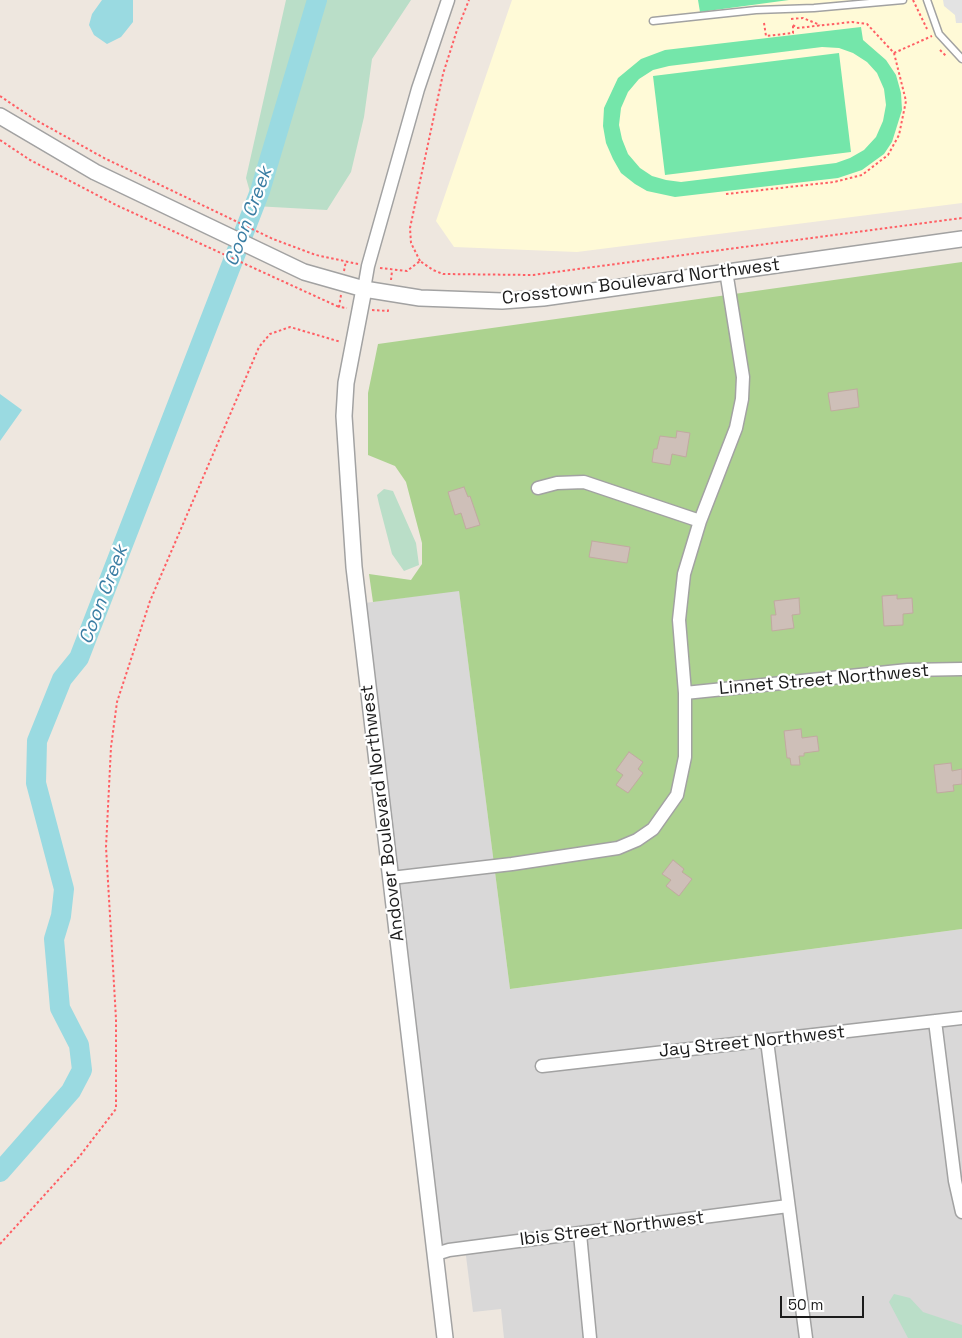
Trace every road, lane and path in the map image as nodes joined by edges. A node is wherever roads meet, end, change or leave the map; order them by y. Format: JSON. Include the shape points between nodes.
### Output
{"nodes":[{"id":1,"x":448,"y":0,"type":"edge"},
{"id":2,"x":469,"y":0,"type":"edge"},
{"id":3,"x":903,"y":0,"type":"edge"},
{"id":4,"x":927,"y":0,"type":"edge"},
{"id":5,"x":791,"y":20,"type":"dead end"},
{"id":6,"x":653,"y":21,"type":"dead end"},
{"id":7,"x":764,"y":23,"type":"dead end"},
{"id":8,"x":823,"y":26,"type":"junction"},
{"id":9,"x":932,"y":36,"type":"dead end"},
{"id":10,"x":894,"y":53,"type":"junction"},
{"id":11,"x":962,"y":59,"type":"edge"},
{"id":12,"x":0,"y":96,"type":"edge"},
{"id":13,"x":0,"y":116,"type":"edge"},
{"id":14,"x":0,"y":140,"type":"edge"},
{"id":15,"x":726,"y":194,"type":"dead end"},
{"id":16,"x":962,"y":218,"type":"edge"},
{"id":17,"x":962,"y":239,"type":"edge"},
{"id":18,"x":346,"y":261,"type":"dead end"},
{"id":19,"x":420,"y":261,"type":"junction"},
{"id":20,"x":414,"y":264,"type":"dead end"},
{"id":21,"x":726,"y":271,"type":"junction"},
{"id":22,"x":364,"y":289,"type":"junction"},
{"id":23,"x":339,"y":307,"type":"dead end"},
{"id":24,"x":354,"y":346,"type":"junction"},
{"id":25,"x":538,"y":488,"type":"dead end"},
{"id":26,"x":700,"y":521,"type":"junction"},
{"id":27,"x":962,"y":669,"type":"edge"},
{"id":28,"x":685,"y":693,"type":"junction"},
{"id":29,"x":391,"y":878,"type":"junction"},
{"id":30,"x":962,"y":1018,"type":"edge"},
{"id":31,"x":934,"y":1021,"type":"junction"},
{"id":32,"x":767,"y":1041,"type":"junction"},
{"id":33,"x":542,"y":1066,"type":"dead end"},
{"id":34,"x":788,"y":1206,"type":"junction"},
{"id":35,"x":962,"y":1212,"type":"edge"},
{"id":36,"x":580,"y":1234,"type":"junction"},
{"id":37,"x":0,"y":1244,"type":"edge"},
{"id":38,"x":436,"y":1254,"type":"junction"},
{"id":39,"x":445,"y":1338,"type":"edge"},
{"id":40,"x":590,"y":1338,"type":"edge"},
{"id":41,"x":806,"y":1338,"type":"edge"}],
"edges":[{"from":1,"to":22,"type":"street","via":[[418,89]]},
{"from":2,"to":19,"type":"path","via":[[443,74],[410,228],[411,243]]},
{"from":3,"to":6,"type":"lane"},
{"from":4,"to":11,"type":"lane","via":[[939,34]]},
{"from":5,"to":8,"type":"path","via":[[803,18]]},
{"from":7,"to":8,"type":"path","via":[[766,36],[793,33],[793,24],[797,28]]},
{"from":8,"to":10,"type":"path","via":[[852,22],[867,24]]},
{"from":9,"to":10,"type":"path"},
{"from":10,"to":15,"type":"path","via":[[906,101],[899,135],[888,155],[862,175],[844,180]]},
{"from":12,"to":18,"type":"path","via":[[70,140],[225,216],[309,253]]},
{"from":13,"to":22,"type":"street","name":"Crosstown Boulevard Northwest","via":[[87,168],[267,255],[327,280]]},
{"from":14,"to":23,"type":"path","via":[[90,192]]},
{"from":16,"to":19,"type":"path","via":[[533,275],[443,274]]},
{"from":17,"to":21,"type":"street","name":"Crosstown Boulevard Northwest"},
{"from":19,"to":20,"type":"path"},
{"from":21,"to":22,"type":"street","name":"Crosstown Boulevard Northwest","via":[[502,301],[420,298]]},
{"from":21,"to":26,"type":"street","via":[[743,377],[742,399],[736,428]]},
{"from":22,"to":24,"type":"street","name":"Andover Boulevard Northwest"},
{"from":24,"to":29,"type":"street","name":"Andover Boulevard Northwest","via":[[346,383],[344,416],[354,567]]},
{"from":24,"to":37,"type":"path","via":[[290,327],[270,334],[259,347],[150,601],[117,702],[111,748],[106,847],[116,1019],[116,1109],[79,1157]]},
{"from":25,"to":26,"type":"street","via":[[557,483],[584,482]]},
{"from":26,"to":28,"type":"street","via":[[681,593],[679,620]]},
{"from":27,"to":28,"type":"street","name":"Linnet Street Northwest","via":[[908,670]]},
{"from":28,"to":29,"type":"street","via":[[682,779],[666,814],[645,836],[628,845],[600,852]]},
{"from":29,"to":38,"type":"street","name":"Andover Boulevard Northwest"},
{"from":30,"to":31,"type":"street","name":"Jay Street Northwest"},
{"from":31,"to":32,"type":"street","name":"Jay Street Northwest"},
{"from":31,"to":35,"type":"street","via":[[954,1181]]},
{"from":32,"to":33,"type":"street","name":"Jay Street Northwest"},
{"from":32,"to":34,"type":"street"},
{"from":34,"to":36,"type":"street","name":"Ibis Street Northwest"},
{"from":34,"to":41,"type":"street"},
{"from":36,"to":38,"type":"street","name":"Ibis Street Northwest"},
{"from":36,"to":40,"type":"street"},
{"from":38,"to":39,"type":"street","name":"Andover Boulevard Northwest"}]}
